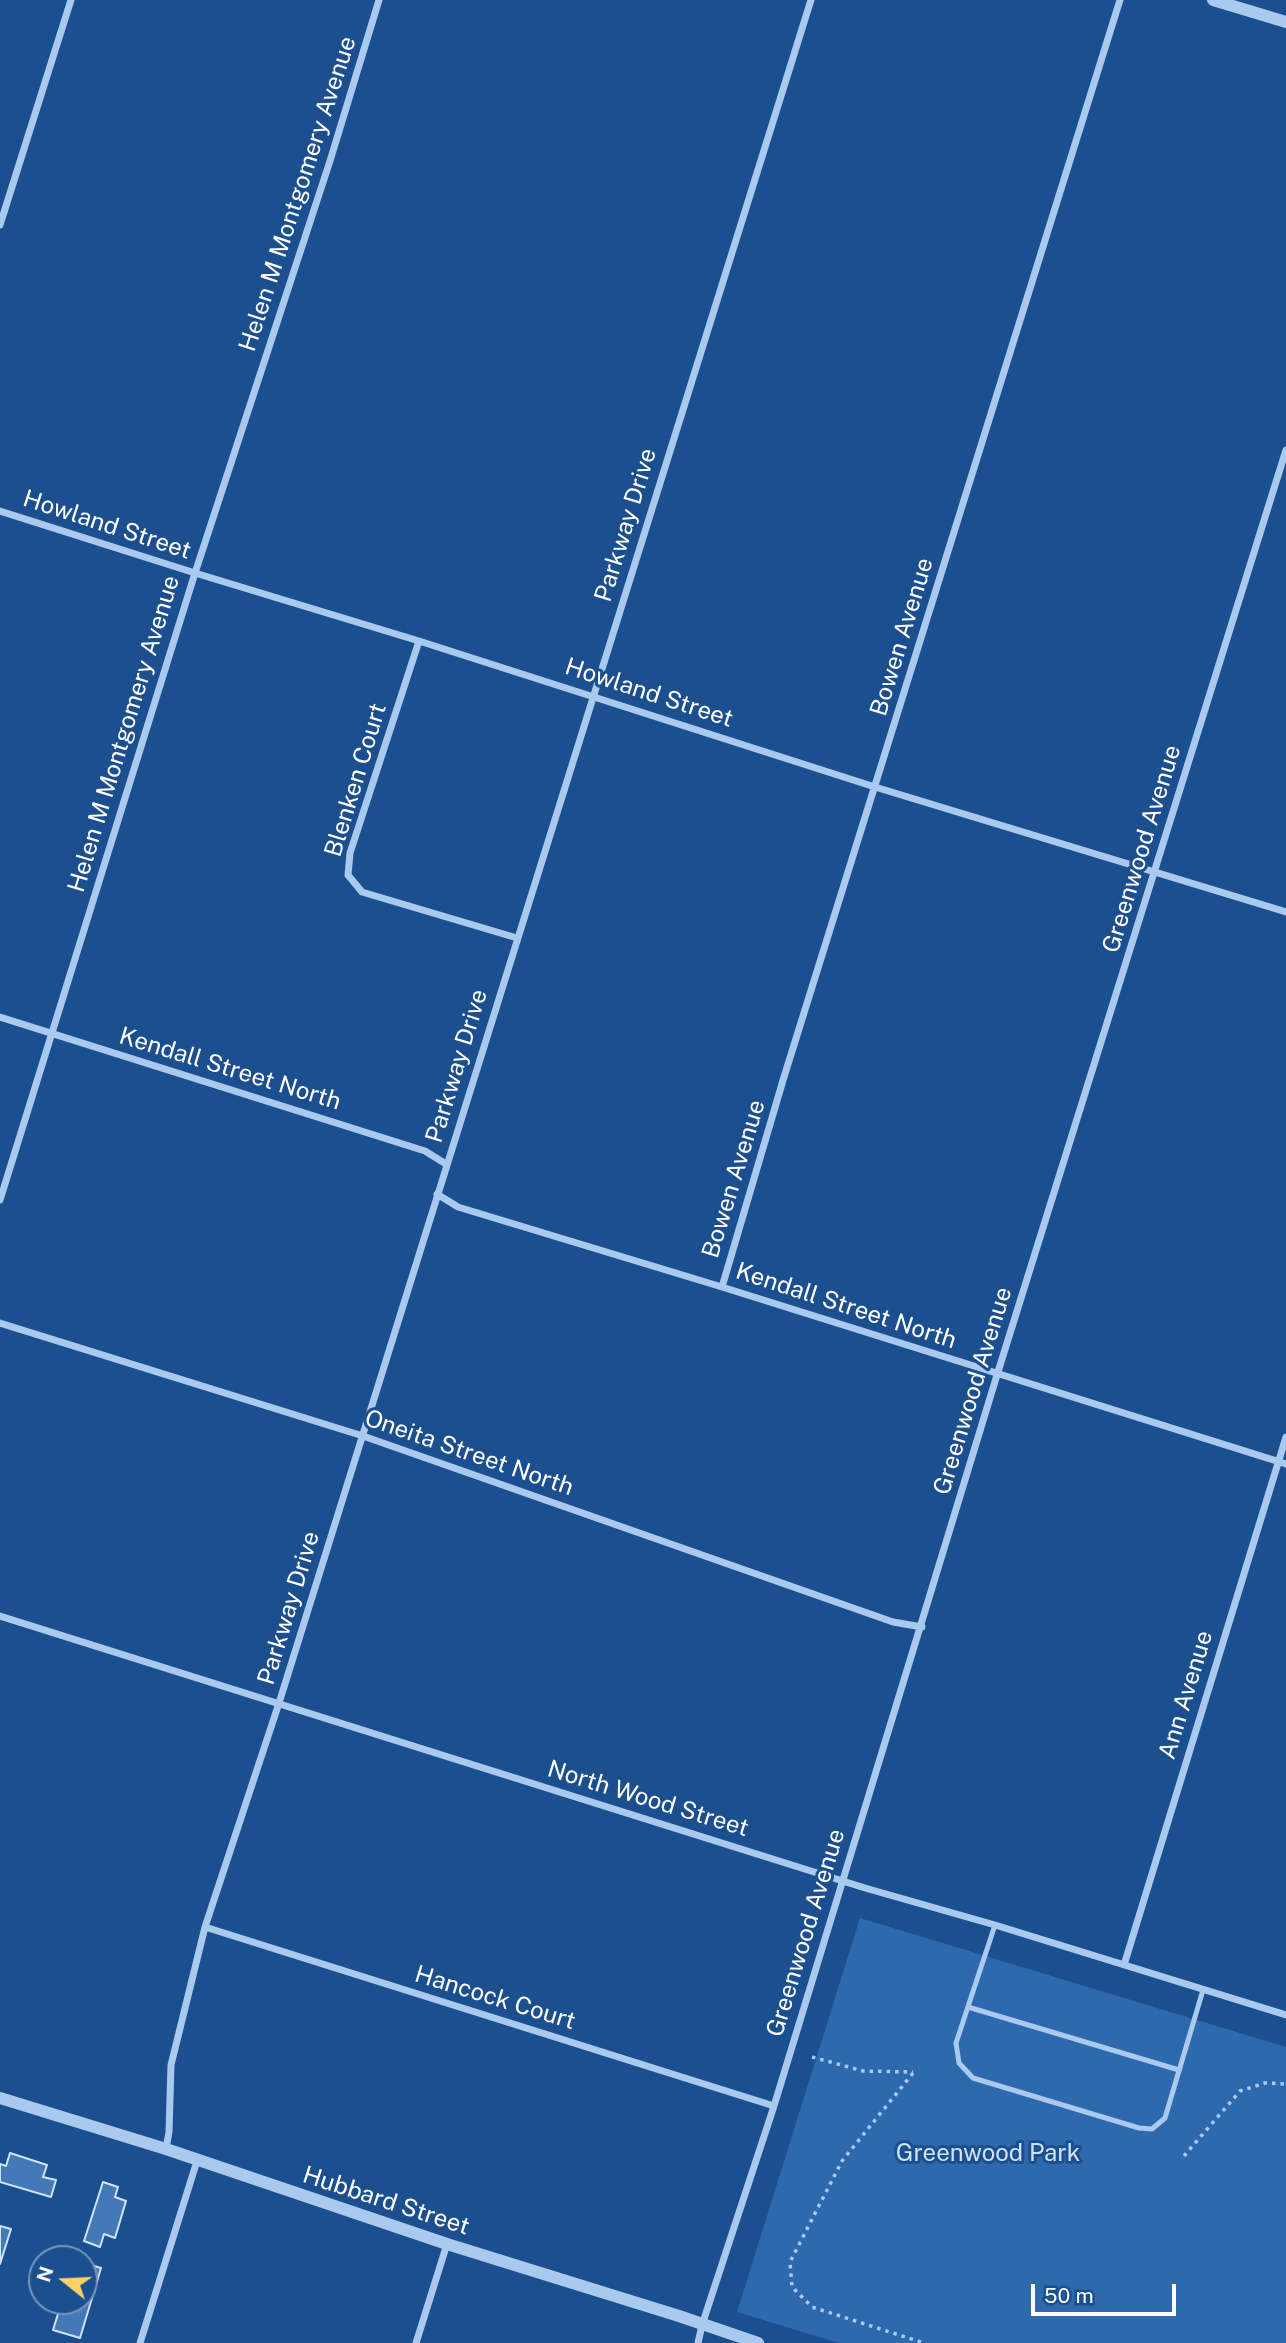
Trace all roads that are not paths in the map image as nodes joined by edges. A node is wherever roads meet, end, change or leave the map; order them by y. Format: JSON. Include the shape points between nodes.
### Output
{"nodes":[{"id":1,"x":71,"y":0,"type":"edge"},
{"id":2,"x":379,"y":0,"type":"edge"},
{"id":3,"x":811,"y":0,"type":"edge"},
{"id":4,"x":1120,"y":0,"type":"edge"},
{"id":5,"x":1213,"y":0,"type":"edge"},
{"id":6,"x":1286,"y":22,"type":"edge"},
{"id":7,"x":0,"y":225,"type":"edge"},
{"id":8,"x":1286,"y":450,"type":"edge"},
{"id":9,"x":0,"y":511,"type":"edge"},
{"id":10,"x":195,"y":573,"type":"junction"},
{"id":11,"x":419,"y":641,"type":"junction"},
{"id":12,"x":592,"y":695,"type":"junction"},
{"id":13,"x":875,"y":786,"type":"junction"},
{"id":14,"x":1155,"y":871,"type":"junction"},
{"id":15,"x":1286,"y":912,"type":"edge"},
{"id":16,"x":517,"y":938,"type":"junction"},
{"id":17,"x":0,"y":1017,"type":"edge"},
{"id":18,"x":51,"y":1033,"type":"junction"},
{"id":19,"x":446,"y":1164,"type":"junction"},
{"id":20,"x":437,"y":1194,"type":"junction"},
{"id":21,"x":0,"y":1200,"type":"edge"},
{"id":22,"x":722,"y":1287,"type":"junction"},
{"id":23,"x":0,"y":1323,"type":"edge"},
{"id":24,"x":997,"y":1375,"type":"junction"},
{"id":25,"x":363,"y":1436,"type":"junction"},
{"id":26,"x":1286,"y":1437,"type":"edge"},
{"id":27,"x":1282,"y":1463,"type":"edge"},
{"id":28,"x":0,"y":1616,"type":"edge"},
{"id":29,"x":922,"y":1627,"type":"junction"},
{"id":30,"x":279,"y":1703,"type":"junction"},
{"id":31,"x":842,"y":1880,"type":"junction"},
{"id":32,"x":995,"y":1925,"type":"junction"},
{"id":33,"x":205,"y":1927,"type":"junction"},
{"id":34,"x":1124,"y":1965,"type":"junction"},
{"id":35,"x":1203,"y":1990,"type":"junction"},
{"id":36,"x":968,"y":2007,"type":"junction"},
{"id":37,"x":1286,"y":2015,"type":"edge"},
{"id":38,"x":1179,"y":2070,"type":"junction"},
{"id":39,"x":0,"y":2098,"type":"edge"},
{"id":40,"x":774,"y":2106,"type":"junction"},
{"id":41,"x":166,"y":2149,"type":"junction"},
{"id":42,"x":197,"y":2161,"type":"junction"},
{"id":43,"x":447,"y":2244,"type":"junction"},
{"id":44,"x":702,"y":2325,"type":"junction"},
{"id":45,"x":140,"y":2343,"type":"edge"},
{"id":46,"x":416,"y":2343,"type":"edge"},
{"id":47,"x":698,"y":2343,"type":"edge"},
{"id":48,"x":758,"y":2343,"type":"edge"}],
"edges":[{"from":1,"to":7,"type":"street"},
{"from":2,"to":10,"type":"street","name":"Helen M Montgomery Avenue"},
{"from":3,"to":12,"type":"street","name":"Parkway Drive"},
{"from":4,"to":13,"type":"street","name":"Bowen Avenue"},
{"from":5,"to":6,"type":"street"},
{"from":8,"to":14,"type":"street","name":"Greenwood Avenue"},
{"from":9,"to":10,"type":"street","name":"Howland Street"},
{"from":10,"to":11,"type":"street","name":"Howland Street"},
{"from":10,"to":18,"type":"street","name":"Helen M Montgomery Avenue"},
{"from":11,"to":12,"type":"street","name":"Howland Street"},
{"from":11,"to":16,"type":"street","name":"Blenken Court","via":[[350,853],[348,875],[362,892]]},
{"from":12,"to":13,"type":"street","name":"Howland Street"},
{"from":12,"to":16,"type":"street","name":"Parkway Drive"},
{"from":13,"to":14,"type":"street","name":"Howland Street"},
{"from":13,"to":22,"type":"street","name":"Bowen Avenue"},
{"from":14,"to":15,"type":"street","name":"Howland Street"},
{"from":14,"to":24,"type":"street","name":"Greenwood Avenue"},
{"from":16,"to":19,"type":"street","name":"Parkway Drive"},
{"from":17,"to":18,"type":"street","name":"Kendall Street North"},
{"from":18,"to":19,"type":"street","name":"Kendall Street North","via":[[425,1151]]},
{"from":18,"to":21,"type":"street","name":"Helen M Montgomery Avenue"},
{"from":19,"to":20,"type":"street","name":"Parkway Drive"},
{"from":20,"to":22,"type":"street","name":"Kendall Street North","via":[[458,1207]]},
{"from":20,"to":25,"type":"street","name":"Parkway Drive"},
{"from":22,"to":24,"type":"street","name":"Kendall Street North"},
{"from":23,"to":25,"type":"street","name":"Oneita Street North"},
{"from":24,"to":27,"type":"street","name":"Kendall Street North"},
{"from":24,"to":29,"type":"street","name":"Greenwood Avenue"},
{"from":25,"to":29,"type":"street","name":"Oneita Street North","via":[[893,1622]]},
{"from":25,"to":30,"type":"street","name":"Parkway Drive"},
{"from":26,"to":27,"type":"street","name":"Ann Avenue"},
{"from":27,"to":34,"type":"street","name":"Ann Avenue"},
{"from":28,"to":30,"type":"street","name":"North Wood Street"},
{"from":29,"to":31,"type":"street","name":"Greenwood Avenue"},
{"from":30,"to":31,"type":"street","name":"North Wood Street"},
{"from":30,"to":33,"type":"street","name":"Parkway Drive"},
{"from":31,"to":32,"type":"street","name":"North Wood Street"},
{"from":31,"to":40,"type":"street","name":"Greenwood Avenue"},
{"from":32,"to":34,"type":"street","name":"North Wood Street"},
{"from":32,"to":36,"type":"lane"},
{"from":33,"to":40,"type":"street","name":"Hancock Court"},
{"from":33,"to":41,"type":"street","name":"Parkway Drive","via":[[171,2065]]},
{"from":34,"to":35,"type":"street","name":"North Wood Street"},
{"from":35,"to":37,"type":"street","name":"North Wood Street"},
{"from":35,"to":38,"type":"lane"},
{"from":36,"to":38,"type":"lane"},
{"from":36,"to":38,"type":"lane","via":[[957,2043],[959,2063],[973,2078],[1139,2128],[1152,2129],[1165,2118]]},
{"from":39,"to":41,"type":"street","name":"Hubbard Street"},
{"from":40,"to":44,"type":"street","name":"Greenwood Avenue"},
{"from":41,"to":42,"type":"street","name":"Hubbard Street"},
{"from":42,"to":43,"type":"street","name":"Hubbard Street"},
{"from":42,"to":45,"type":"street"},
{"from":43,"to":44,"type":"street","name":"Hubbard Street"},
{"from":43,"to":46,"type":"street"},
{"from":44,"to":47,"type":"street","name":"Greenwood Avenue"},
{"from":44,"to":48,"type":"street","name":"Hubbard Street"}]}
